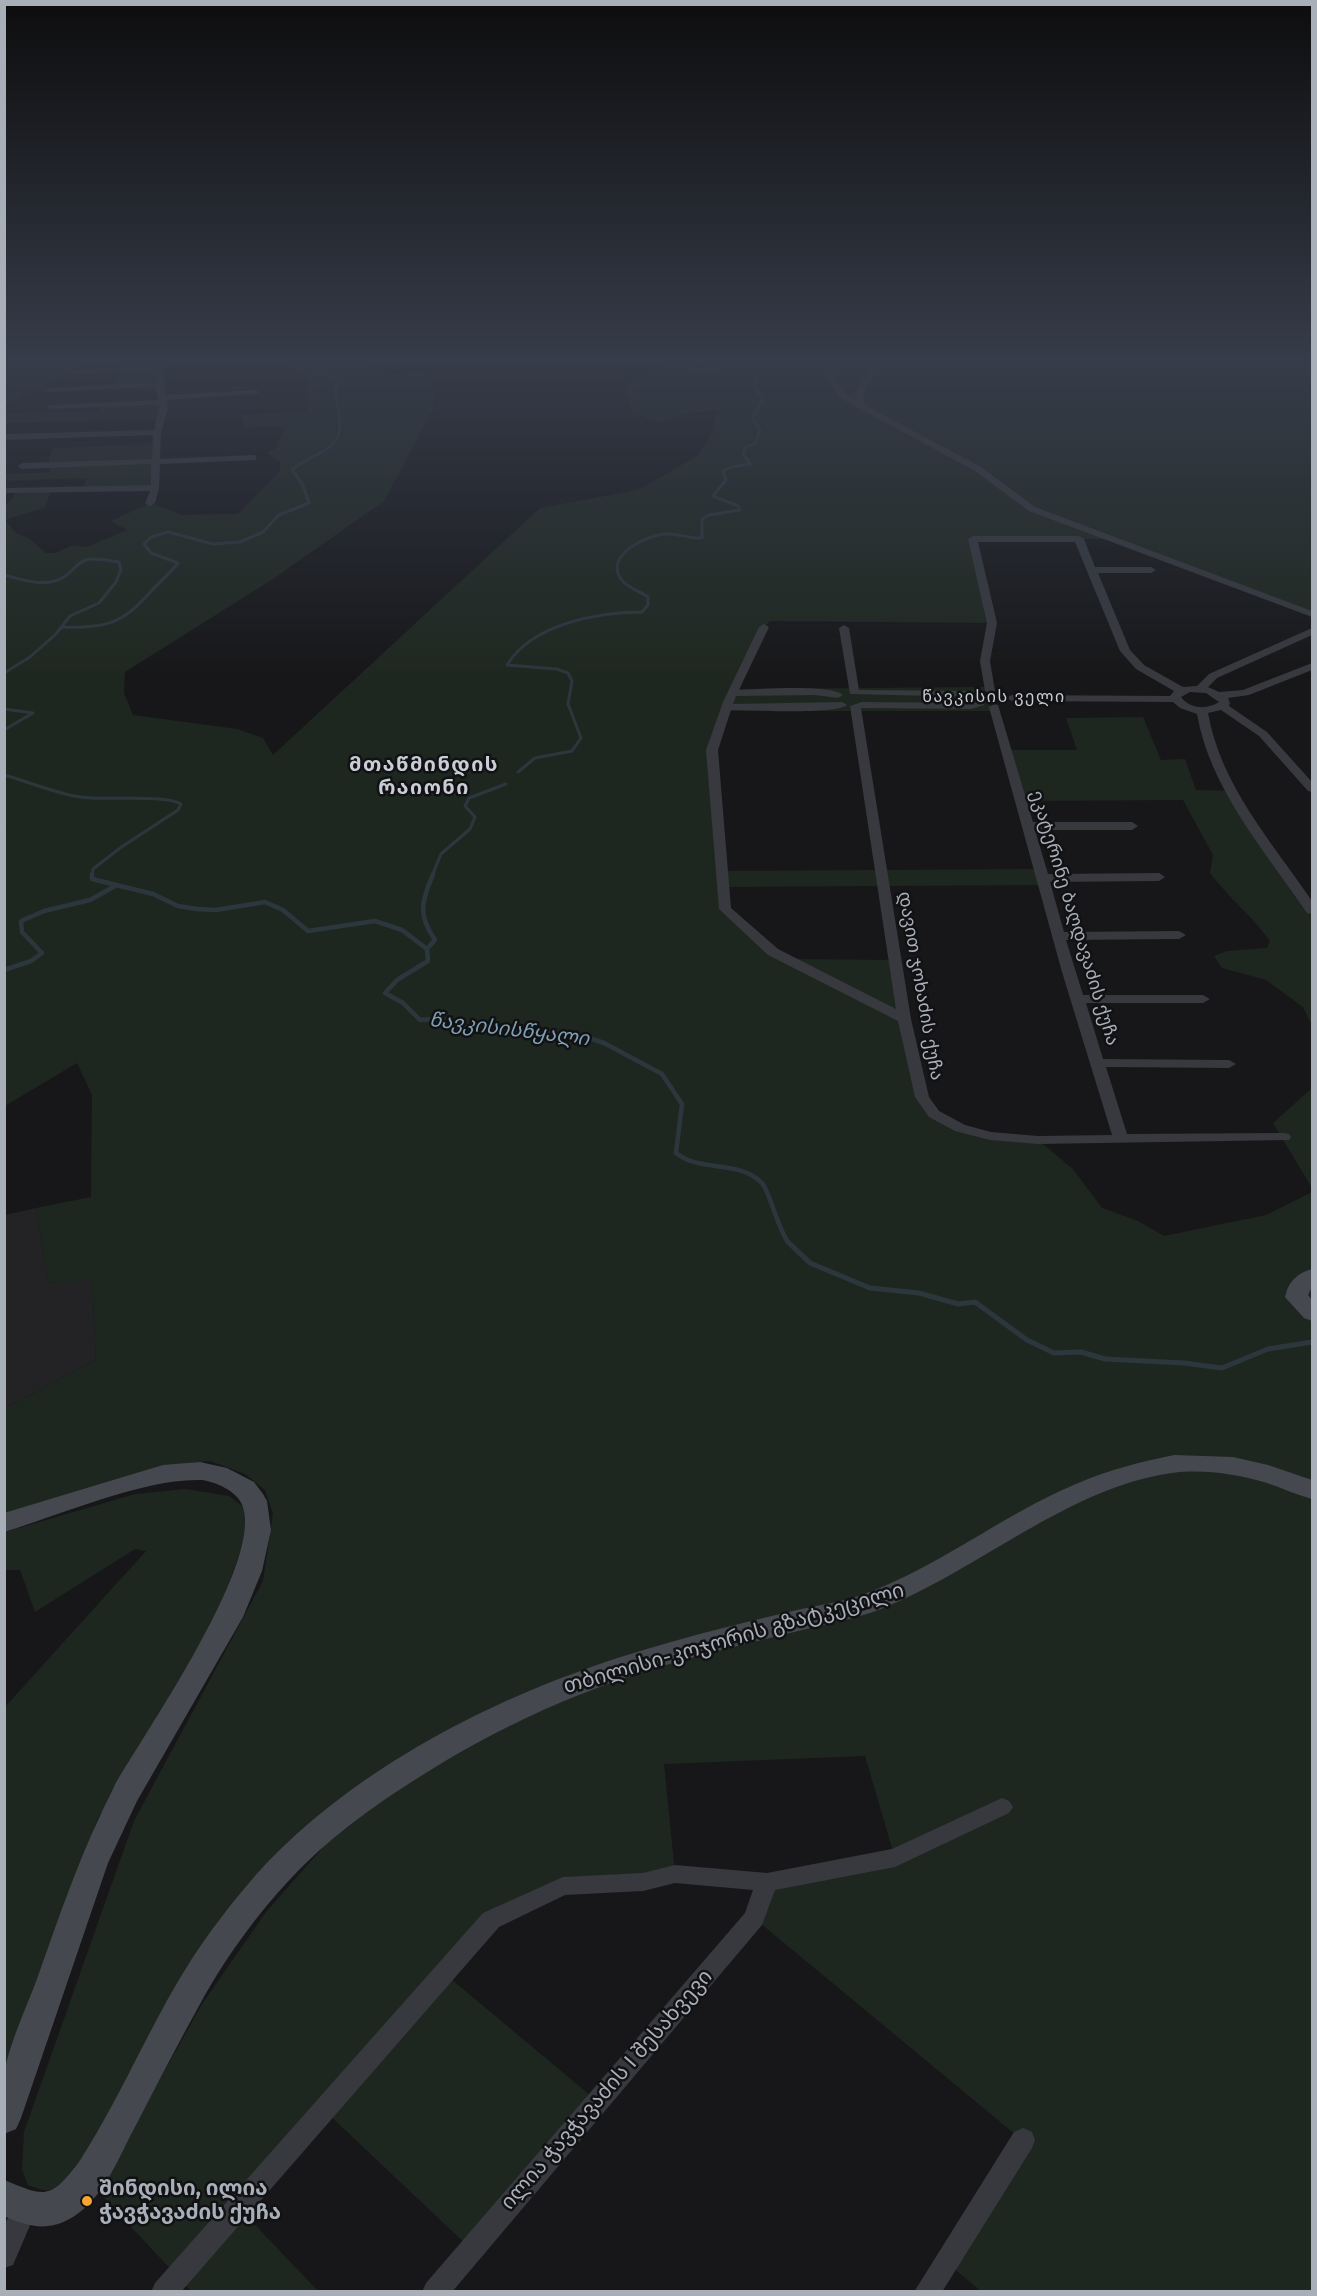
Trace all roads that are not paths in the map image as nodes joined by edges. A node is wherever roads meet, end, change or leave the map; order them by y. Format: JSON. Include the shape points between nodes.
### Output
{"nodes":[{"id":1,"x":60,"y":465,"type":"edge"},
{"id":2,"x":154,"y":465,"type":"edge"},
{"id":3,"x":971,"y":465,"type":"edge"},
{"id":4,"x":22,"y":466,"type":"dead end"},
{"id":5,"x":155,"y":488,"type":"junction"},
{"id":6,"x":7,"y":491,"type":"dead end"},
{"id":7,"x":150,"y":503,"type":"dead end"},
{"id":8,"x":1092,"y":570,"type":"junction"},
{"id":9,"x":1151,"y":570,"type":"dead end"},
{"id":10,"x":1312,"y":614,"type":"edge"},
{"id":11,"x":764,"y":627,"type":"dead end"},
{"id":12,"x":844,"y":628,"type":"dead end"},
{"id":13,"x":1311,"y":633,"type":"edge"},
{"id":14,"x":1312,"y":666,"type":"edge"},
{"id":15,"x":1200,"y":689,"type":"junction"},
{"id":16,"x":990,"y":691,"type":"junction"},
{"id":17,"x":733,"y":693,"type":"junction"},
{"id":18,"x":1178,"y":695,"type":"junction"},
{"id":19,"x":1012,"y":698,"type":"junction"},
{"id":20,"x":852,"y":699,"type":"junction"},
{"id":21,"x":979,"y":699,"type":"junction"},
{"id":22,"x":1221,"y":701,"type":"junction"},
{"id":23,"x":727,"y":707,"type":"junction"},
{"id":24,"x":994,"y":707,"type":"junction"},
{"id":25,"x":1202,"y":710,"type":"junction"},
{"id":26,"x":1312,"y":789,"type":"edge"},
{"id":27,"x":1027,"y":826,"type":"junction"},
{"id":28,"x":1132,"y":826,"type":"dead end"},
{"id":29,"x":1159,"y":877,"type":"dead end"},
{"id":30,"x":1042,"y":878,"type":"junction"},
{"id":31,"x":1312,"y":910,"type":"edge"},
{"id":32,"x":1179,"y":935,"type":"dead end"},
{"id":33,"x":1059,"y":936,"type":"junction"},
{"id":34,"x":1078,"y":999,"type":"junction"},
{"id":35,"x":1203,"y":999,"type":"dead end"},
{"id":36,"x":904,"y":1019,"type":"junction"},
{"id":37,"x":1099,"y":1063,"type":"junction"},
{"id":38,"x":1229,"y":1064,"type":"dead end"},
{"id":39,"x":1284,"y":1137,"type":"dead end"},
{"id":40,"x":1121,"y":1139,"type":"junction"},
{"id":41,"x":1312,"y":1276,"type":"edge"},
{"id":42,"x":1312,"y":1313,"type":"edge"},
{"id":43,"x":1312,"y":1490,"type":"edge"},
{"id":44,"x":4,"y":1522,"type":"edge"},
{"id":45,"x":1002,"y":1807,"type":"dead end"},
{"id":46,"x":767,"y":1882,"type":"junction"},
{"id":47,"x":4,"y":2118,"type":"edge"},
{"id":48,"x":1023,"y":2140,"type":"dead end"},
{"id":49,"x":15,"y":2203,"type":"edge"},
{"id":50,"x":4,"y":2256,"type":"edge"},
{"id":51,"x":164,"y":2292,"type":"edge"},
{"id":52,"x":435,"y":2292,"type":"edge"},
{"id":53,"x":927,"y":2292,"type":"edge"}],
"edges":[{"from":1,"to":4,"type":"street"},
{"from":2,"to":5,"type":"street"},
{"from":3,"to":10,"type":"street","via":[[1032,509]]},
{"from":5,"to":6,"type":"street"},
{"from":5,"to":7,"type":"street"},
{"from":8,"to":9,"type":"street"},
{"from":8,"to":16,"type":"street","via":[[1079,539],[973,539],[992,622],[985,661]]},
{"from":8,"to":18,"type":"street","via":[[1125,651]]},
{"from":11,"to":17,"type":"street"},
{"from":12,"to":20,"type":"street","name":"დავით ჯოხაძის ქუჩა"},
{"from":13,"to":15,"type":"street","via":[[1213,676]]},
{"from":14,"to":22,"type":"street"},
{"from":15,"to":18,"type":"street"},
{"from":15,"to":22,"type":"street"},
{"from":16,"to":19,"type":"street"},
{"from":16,"to":21,"type":"street"},
{"from":17,"to":20,"type":"street","via":[[815,692]]},
{"from":17,"to":23,"type":"street"},
{"from":18,"to":19,"type":"street"},
{"from":18,"to":25,"type":"street","via":[[1185,707]]},
{"from":19,"to":24,"type":"street","via":[[1010,704]]},
{"from":20,"to":21,"type":"street","via":[[971,706]]},
{"from":20,"to":23,"type":"street"},
{"from":20,"to":36,"type":"street","name":"დავით ჯოხაძის ქუჩა"},
{"from":21,"to":24,"type":"street"},
{"from":22,"to":25,"type":"street"},
{"from":22,"to":26,"type":"street","via":[[1263,734]]},
{"from":23,"to":36,"type":"street","via":[[712,750],[725,909],[773,952]]},
{"from":24,"to":27,"type":"street","name":"ეკატერინე ბაღდავაძის ქუჩა"},
{"from":25,"to":31,"type":"street","via":[[1214,755],[1231,791]]},
{"from":27,"to":28,"type":"street"},
{"from":27,"to":30,"type":"street","name":"ეკატერინე ბაღდავაძის ქუჩა"},
{"from":29,"to":30,"type":"street"},
{"from":30,"to":33,"type":"street","name":"ეკატერინე ბაღდავაძის ქუჩა"},
{"from":32,"to":33,"type":"street"},
{"from":33,"to":34,"type":"street","name":"ეკატერინე ბაღდავაძის ქუჩა"},
{"from":34,"to":35,"type":"street"},
{"from":34,"to":37,"type":"street","name":"ეკატერინე ბაღდავაძის ქუჩა"},
{"from":36,"to":40,"type":"street","name":"დავით ჯოხაძის ქუჩა","via":[[922,1097],[934,1114],[960,1128],[990,1136]]},
{"from":37,"to":38,"type":"street"},
{"from":37,"to":40,"type":"street","name":"ეკატერინე ბაღდავაძის ქუჩა"},
{"from":39,"to":40,"type":"street","name":"დავით ჯოხაძის ქუჩა"},
{"from":41,"to":42,"type":"main road","via":[[1298,1287],[1296,1297]]},
{"from":43,"to":49,"type":"main road","name":"თბილისი-კოჯორის გზატკეცილი","via":[[1282,1478],[1219,1464],[1157,1466],[1115,1478],[1050,1508],[899,1593],[611,1670],[542,1696],[470,1731],[387,1782],[284,1864],[198,1977],[82,2186],[60,2205],[42,2211]]},
{"from":44,"to":47,"type":"main road","via":[[163,1474],[200,1471],[218,1474],[245,1489],[258,1514],[249,1571],[229,1617],[125,1795],[93,1863]]},
{"from":45,"to":46,"type":"street","via":[[895,1858]]},
{"from":46,"to":51,"type":"street","via":[[675,1874],[643,1882],[563,1886],[491,1920]]},
{"from":46,"to":52,"type":"street","name":"ილია ჭავჭავაძის I შესახვევი","via":[[754,1918]]},
{"from":48,"to":53,"type":"street"},
{"from":49,"to":50,"type":"street"}]}
